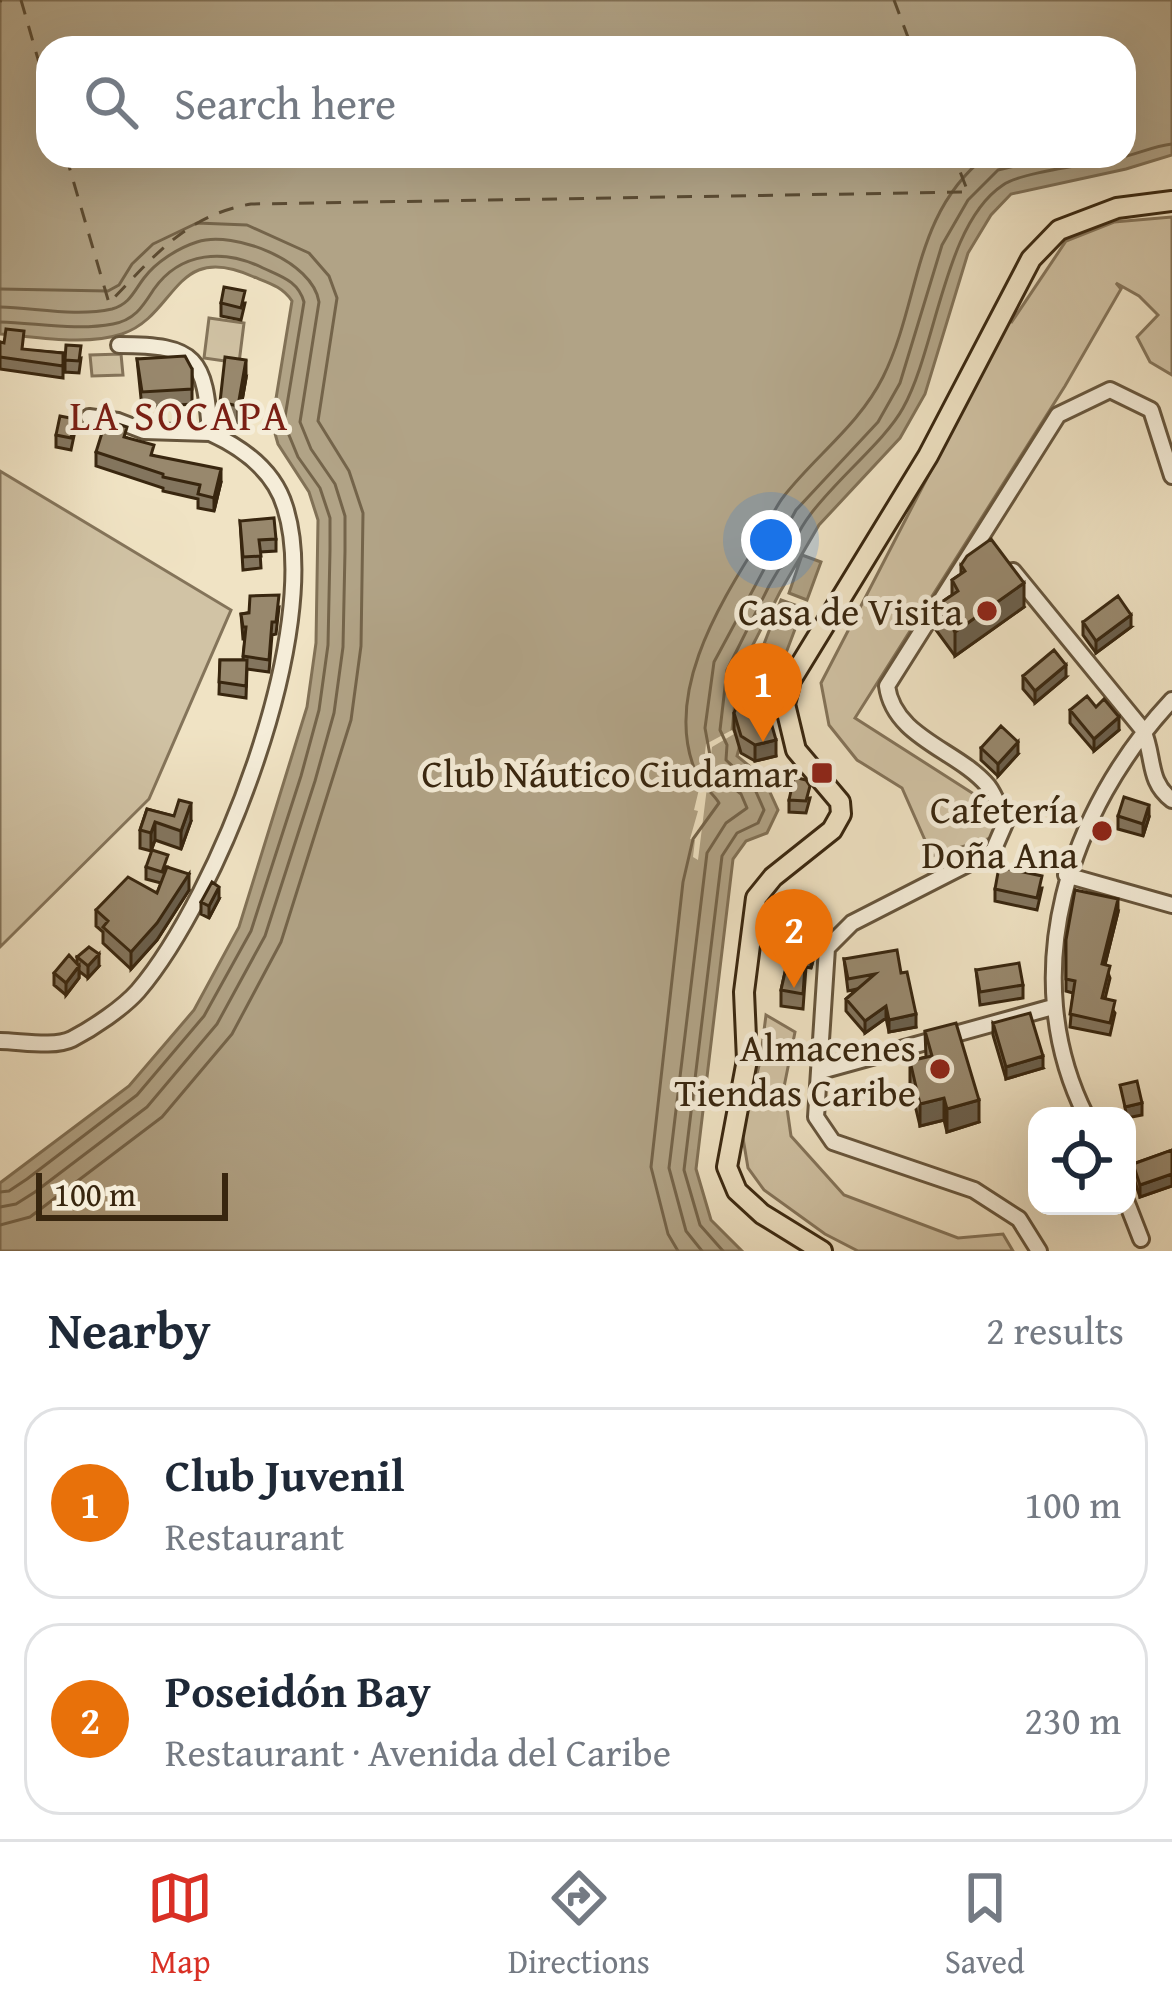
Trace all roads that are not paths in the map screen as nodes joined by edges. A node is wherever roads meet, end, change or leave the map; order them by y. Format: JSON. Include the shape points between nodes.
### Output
{"nodes":[{"id":1,"x":1172,"y":201,"type":"edge"},
{"id":2,"x":119,"y":345,"type":"dead end"},
{"id":3,"x":89,"y":417,"type":"dead end"},
{"id":4,"x":210,"y":433,"type":"junction"},
{"id":5,"x":1172,"y":476,"type":"edge"},
{"id":6,"x":982,"y":536,"type":"junction"},
{"id":7,"x":1172,"y":700,"type":"edge"},
{"id":8,"x":1143,"y":730,"type":"junction"},
{"id":9,"x":1172,"y":800,"type":"edge"},
{"id":10,"x":1066,"y":875,"type":"junction"},
{"id":11,"x":1172,"y":904,"type":"edge"},
{"id":12,"x":1053,"y":1007,"type":"junction"},
{"id":13,"x":0,"y":1041,"type":"edge"},
{"id":14,"x":821,"y":1072,"type":"junction"},
{"id":15,"x":1082,"y":1107,"type":"edge"},
{"id":16,"x":1132,"y":1215,"type":"edge"},
{"id":17,"x":1141,"y":1239,"type":"dead end"},
{"id":18,"x":822,"y":1251,"type":"edge"},
{"id":19,"x":1039,"y":1251,"type":"edge"}],
"edges":[{"from":1,"to":18,"type":"main road","via":[[1117,208],[1059,230],[1031,259],[928,456],[791,680],[785,704],[796,750],[841,802],[841,814],[756,898],[744,992],[747,1060],[727,1167],[737,1191],[762,1214]]},
{"from":2,"to":4,"type":"street","via":[[177,349],[190,359],[207,379]]},
{"from":3,"to":4,"type":"street","via":[[144,431]]},
{"from":4,"to":13,"type":"street","via":[[244,448],[262,468],[285,504],[292,544],[286,648],[238,812],[210,880],[136,994],[68,1041]]},
{"from":5,"to":6,"type":"street","via":[[1150,410],[1109,390],[1058,416]]},
{"from":6,"to":8,"type":"street"},
{"from":6,"to":14,"type":"street","via":[[887,686],[903,722],[988,786],[1006,821],[992,851],[852,923],[827,948]]},
{"from":7,"to":8,"type":"street"},
{"from":8,"to":9,"type":"street","via":[[1151,777]]},
{"from":8,"to":10,"type":"street"},
{"from":10,"to":11,"type":"street"},
{"from":10,"to":12,"type":"street"},
{"from":12,"to":14,"type":"street"},
{"from":12,"to":15,"type":"street"},
{"from":14,"to":19,"type":"street","via":[[816,1117],[832,1142],[974,1190],[1019,1219]]},
{"from":16,"to":17,"type":"street"}]}
